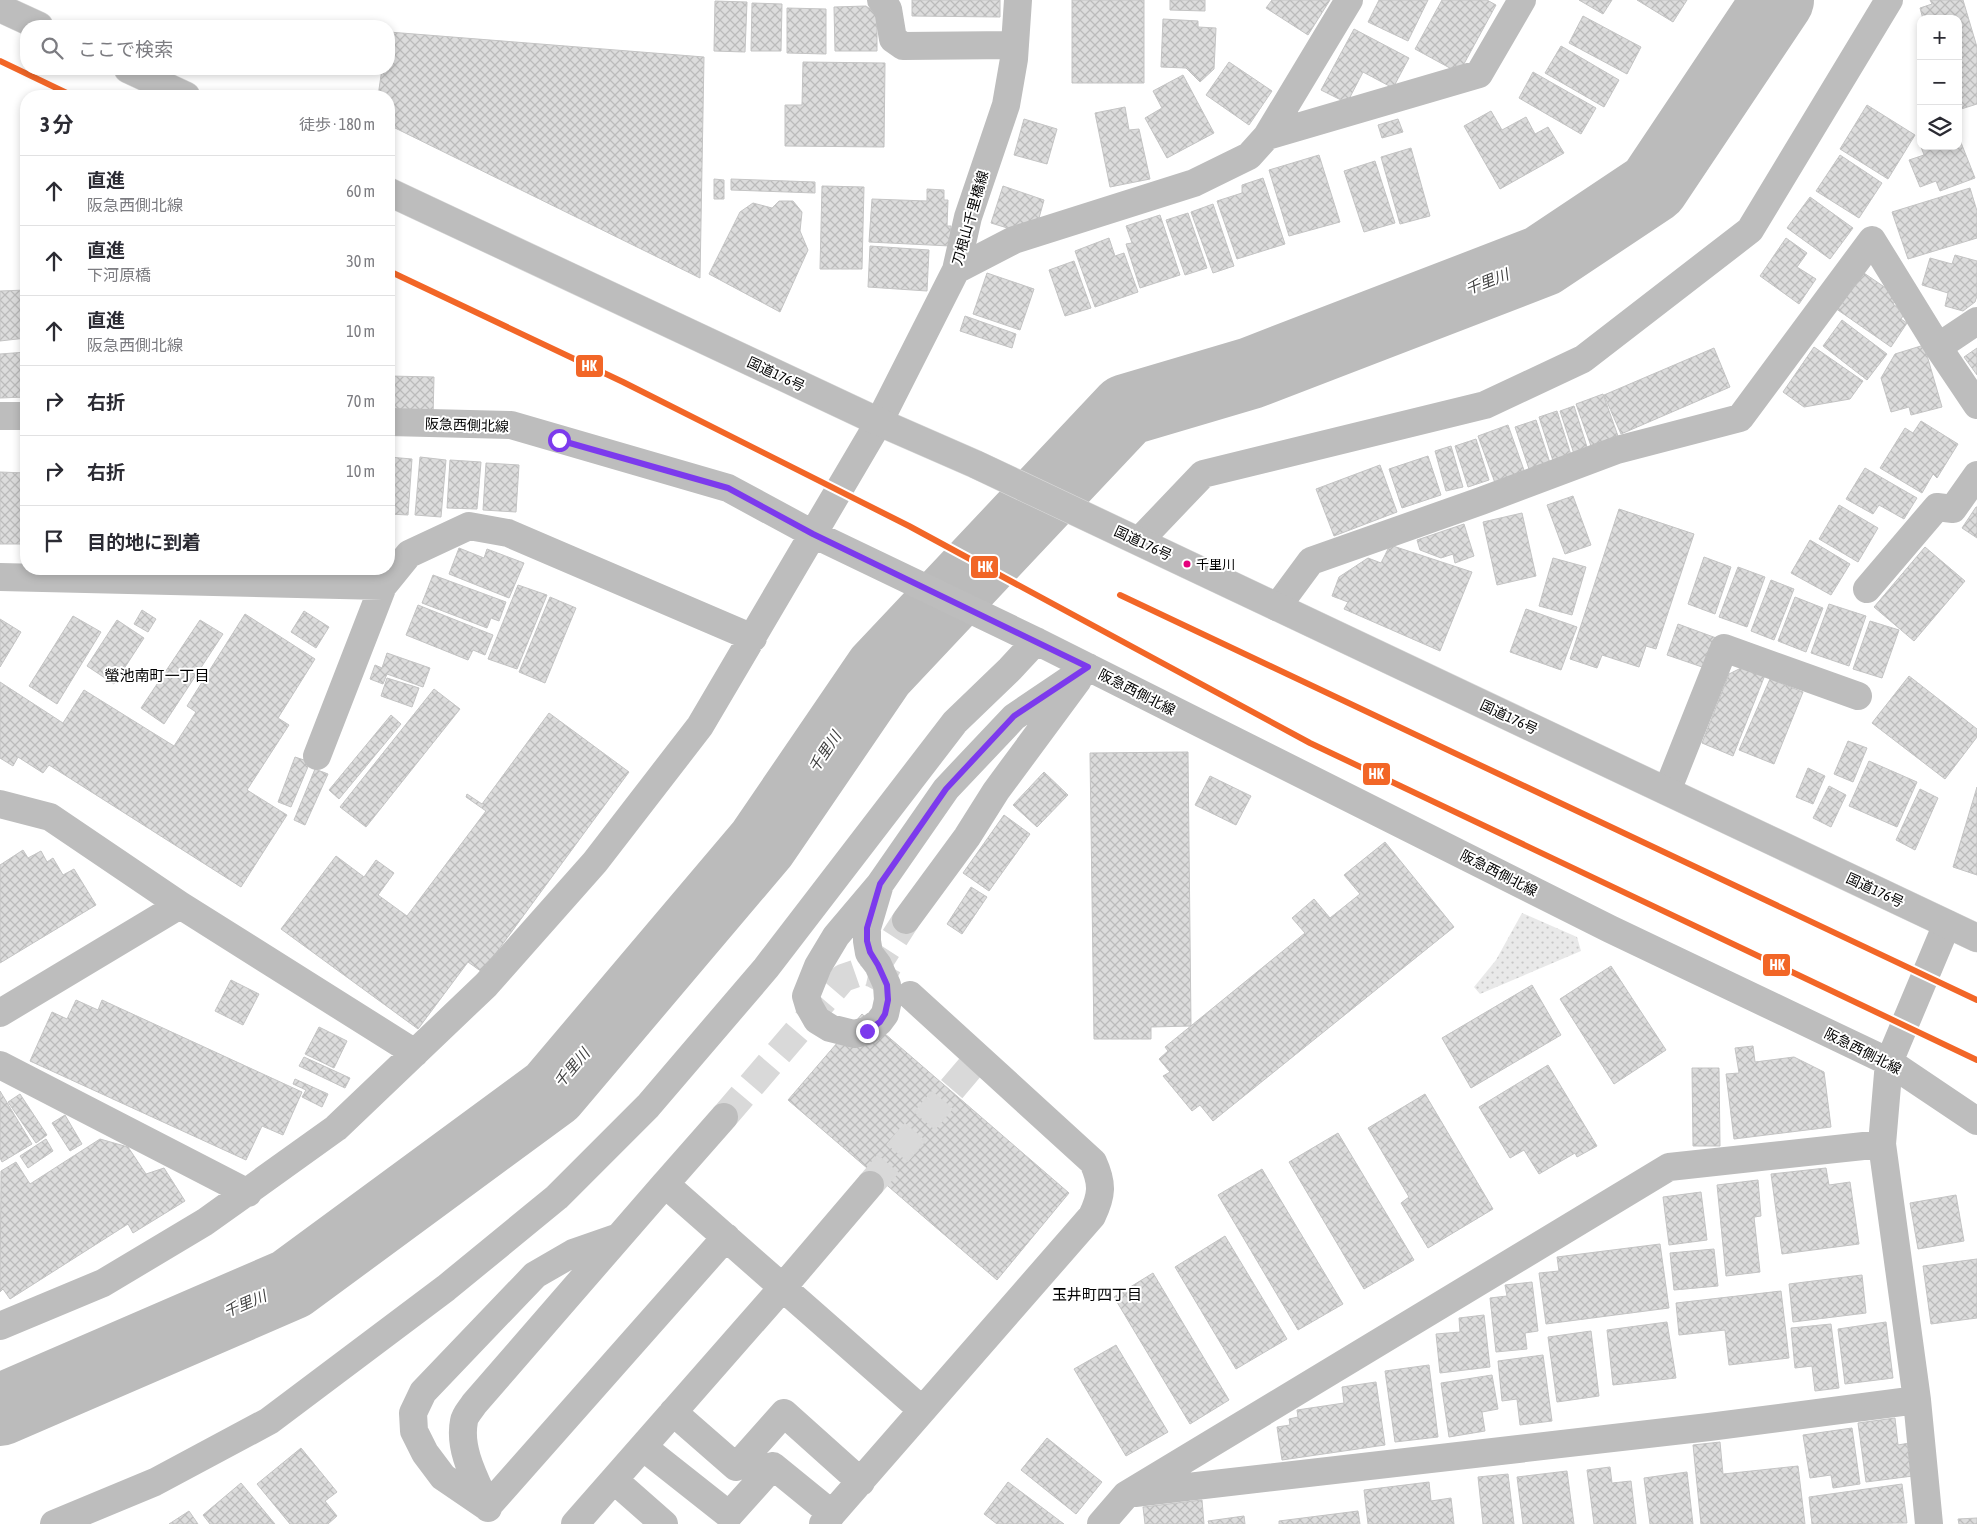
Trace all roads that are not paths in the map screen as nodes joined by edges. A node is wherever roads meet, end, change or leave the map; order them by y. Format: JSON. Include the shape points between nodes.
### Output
{"nodes":[{"id":1,"x":881,"y":0,"type":"edge"},
{"id":2,"x":1018,"y":0,"type":"edge"},
{"id":3,"x":1349,"y":0,"type":"edge"},
{"id":4,"x":1522,"y":0,"type":"edge"},
{"id":5,"x":1889,"y":0,"type":"edge"},
{"id":6,"x":0,"y":8,"type":"edge"},
{"id":7,"x":26,"y":20,"type":"edge"},
{"id":8,"x":1015,"y":45,"type":"junction"},
{"id":9,"x":141,"y":75,"type":"edge"},
{"id":10,"x":173,"y":90,"type":"edge"},
{"id":11,"x":1267,"y":136,"type":"junction"},
{"id":12,"x":395,"y":195,"type":"edge"},
{"id":13,"x":956,"y":270,"type":"junction"},
{"id":14,"x":1977,"y":321,"type":"edge"},
{"id":15,"x":1938,"y":347,"type":"junction"},
{"id":16,"x":1977,"y":405,"type":"edge"},
{"id":17,"x":0,"y":416,"type":"edge"},
{"id":18,"x":20,"y":416,"type":"edge"},
{"id":19,"x":395,"y":422,"type":"edge"},
{"id":20,"x":879,"y":422,"type":"junction"},
{"id":21,"x":1977,"y":475,"type":"edge"},
{"id":22,"x":813,"y":534,"type":"junction"},
{"id":23,"x":1130,"y":537,"type":"junction"},
{"id":24,"x":395,"y":571,"type":"edge"},
{"id":25,"x":392,"y":575,"type":"edge"},
{"id":26,"x":0,"y":577,"type":"edge"},
{"id":27,"x":383,"y":586,"type":"junction"},
{"id":28,"x":1868,"y":589,"type":"dead end"},
{"id":29,"x":1277,"y":607,"type":"junction"},
{"id":30,"x":1026,"y":636,"type":"junction"},
{"id":31,"x":753,"y":638,"type":"junction"},
{"id":32,"x":1088,"y":667,"type":"junction"},
{"id":33,"x":1858,"y":696,"type":"dead end"},
{"id":34,"x":317,"y":756,"type":"dead end"},
{"id":35,"x":1667,"y":791,"type":"junction"},
{"id":36,"x":0,"y":804,"type":"edge"},
{"id":37,"x":880,"y":884,"type":"junction"},
{"id":38,"x":180,"y":906,"type":"junction"},
{"id":39,"x":906,"y":920,"type":"tunnel mouth"},
{"id":40,"x":1947,"y":924,"type":"junction"},
{"id":41,"x":1977,"y":938,"type":"edge"},
{"id":42,"x":910,"y":995,"type":"tunnel mouth"},
{"id":43,"x":0,"y":1013,"type":"edge"},
{"id":44,"x":415,"y":1053,"type":"junction"},
{"id":45,"x":1889,"y":1062,"type":"junction"},
{"id":46,"x":0,"y":1065,"type":"edge"},
{"id":47,"x":724,"y":1117,"type":"tunnel mouth"},
{"id":48,"x":1977,"y":1121,"type":"edge"},
{"id":49,"x":1882,"y":1144,"type":"junction"},
{"id":50,"x":665,"y":1184,"type":"junction"},
{"id":51,"x":870,"y":1185,"type":"tunnel mouth"},
{"id":52,"x":248,"y":1193,"type":"junction"},
{"id":53,"x":619,"y":1237,"type":"junction"},
{"id":54,"x":726,"y":1237,"type":"junction"},
{"id":55,"x":783,"y":1287,"type":"junction"},
{"id":56,"x":0,"y":1326,"type":"edge"},
{"id":57,"x":1917,"y":1400,"type":"junction"},
{"id":58,"x":922,"y":1410,"type":"junction"},
{"id":59,"x":673,"y":1412,"type":"junction"},
{"id":60,"x":643,"y":1448,"type":"junction"},
{"id":61,"x":614,"y":1480,"type":"junction"},
{"id":62,"x":861,"y":1482,"type":"junction"},
{"id":63,"x":1126,"y":1494,"type":"junction"},
{"id":64,"x":491,"y":1515,"type":"edge"},
{"id":65,"x":827,"y":1519,"type":"edge"},
{"id":66,"x":585,"y":1520,"type":"edge"},
{"id":67,"x":54,"y":1524,"type":"edge"},
{"id":68,"x":664,"y":1524,"type":"edge"},
{"id":69,"x":1101,"y":1524,"type":"edge"},
{"id":70,"x":1130,"y":1524,"type":"edge"},
{"id":71,"x":1929,"y":1524,"type":"edge"}],
"edges":[{"from":1,"to":8,"type":"main road","via":[[888,9],[893,39],[903,46]]},
{"from":2,"to":8,"type":"main road","name":"刀根山千里橋線"},
{"from":3,"to":11,"type":"main road"},
{"from":4,"to":11,"type":"main road","via":[[1479,74]]},
{"from":5,"to":23,"type":"main road","via":[[1750,230],[1583,360],[1485,404],[1203,474]]},
{"from":6,"to":7,"type":"main road"},
{"from":8,"to":13,"type":"main road","name":"刀根山千里橋線","via":[[1006,105],[968,217]]},
{"from":9,"to":10,"type":"main road"},
{"from":11,"to":13,"type":"main road","via":[[1250,156],[1194,183],[1014,240]]},
{"from":12,"to":20,"type":"main road","name":"国道176号"},
{"from":13,"to":20,"type":"main road","name":"刀根山千里橋線"},
{"from":14,"to":15,"type":"main road"},
{"from":15,"to":16,"type":"main road"},
{"from":15,"to":29,"type":"main road","via":[[1872,240],[1740,418],[1617,450],[1311,561]]},
{"from":17,"to":18,"type":"main road"},
{"from":19,"to":22,"type":"main road","name":"阪急西側北線","via":[[511,425],[728,488]]},
{"from":20,"to":22,"type":"main road","name":"刀根山千里橋線"},
{"from":20,"to":23,"type":"main road","name":"国道176号"},
{"from":21,"to":28,"type":"main road","via":[[1954,509],[1937,507]]},
{"from":22,"to":30,"type":"main road","name":"阪急西側北線"},
{"from":22,"to":31,"type":"main road","name":"刀根山千里橋線"},
{"from":23,"to":29,"type":"main road","name":"国道176号"},
{"from":24,"to":31,"type":"main road","via":[[409,554],[469,526],[508,533]]},
{"from":25,"to":27,"type":"main road"},
{"from":26,"to":27,"type":"main road"},
{"from":27,"to":34,"type":"main road"},
{"from":29,"to":35,"type":"main road","name":"国道176号"},
{"from":30,"to":32,"type":"main road","name":"阪急西側北線"},
{"from":30,"to":67,"type":"main road","via":[[1010,669],[955,722],[766,968],[648,1106],[557,1197],[446,1288],[269,1421],[156,1482]]},
{"from":31,"to":44,"type":"main road","name":"刀根山千里橋線","via":[[700,726],[595,862],[486,985]]},
{"from":32,"to":37,"type":"main road","via":[[1014,716],[946,789]]},
{"from":32,"to":39,"type":"main road"},
{"from":32,"to":45,"type":"main road","name":"阪急西側北線","via":[[1610,929]]},
{"from":33,"to":35,"type":"main road","via":[[1724,648]]},
{"from":35,"to":40,"type":"main road","name":"国道176号"},
{"from":36,"to":38,"type":"main road","via":[[50,817]]},
{"from":37,"to":37,"type":"main road","via":[[867,928],[867,941],[887,985],[885,1014],[867,1031],[854,1034],[830,1028],[817,1020],[809,1006],[806,996],[809,986],[836,936]]},
{"from":38,"to":43,"type":"main road"},
{"from":38,"to":44,"type":"main road"},
{"from":40,"to":41,"type":"main road","name":"国道176号"},
{"from":40,"to":45,"type":"main road"},
{"from":42,"to":58,"type":"main road","via":[[1093,1162],[1100,1178],[1100,1199],[1092,1216]]},
{"from":44,"to":52,"type":"main road","name":"刀根山千里橋線","via":[[336,1128]]},
{"from":45,"to":48,"type":"main road","name":"阪急西側北線"},
{"from":45,"to":49,"type":"main road"},
{"from":46,"to":52,"type":"main road"},
{"from":47,"to":50,"type":"main road"},
{"from":49,"to":57,"type":"main road"},
{"from":49,"to":63,"type":"main road","via":[[1669,1167]]},
{"from":50,"to":53,"type":"main road"},
{"from":50,"to":54,"type":"main road"},
{"from":51,"to":55,"type":"main road"},
{"from":52,"to":56,"type":"main road","name":"刀根山千里橋線","via":[[103,1283]]},
{"from":53,"to":64,"type":"main road","via":[[464,1419],[463,1439],[468,1462]]},
{"from":53,"to":64,"type":"main road","via":[[573,1253],[535,1275],[423,1392],[414,1413],[414,1431],[425,1453],[443,1477]]},
{"from":54,"to":55,"type":"main road"},
{"from":54,"to":64,"type":"main road"},
{"from":55,"to":58,"type":"main road"},
{"from":55,"to":59,"type":"main road"},
{"from":57,"to":63,"type":"main road","via":[[1690,1430]]},
{"from":57,"to":71,"type":"main road"},
{"from":58,"to":62,"type":"main road"},
{"from":59,"to":60,"type":"main road"},
{"from":59,"to":62,"type":"main road","via":[[736,1467],[784,1413]]},
{"from":60,"to":61,"type":"main road"},
{"from":60,"to":65,"type":"main road","via":[[729,1515],[774,1466]]},
{"from":61,"to":66,"type":"main road"},
{"from":61,"to":68,"type":"main road"},
{"from":62,"to":65,"type":"main road"},
{"from":63,"to":69,"type":"main road"},
{"from":63,"to":70,"type":"main road"}]}
